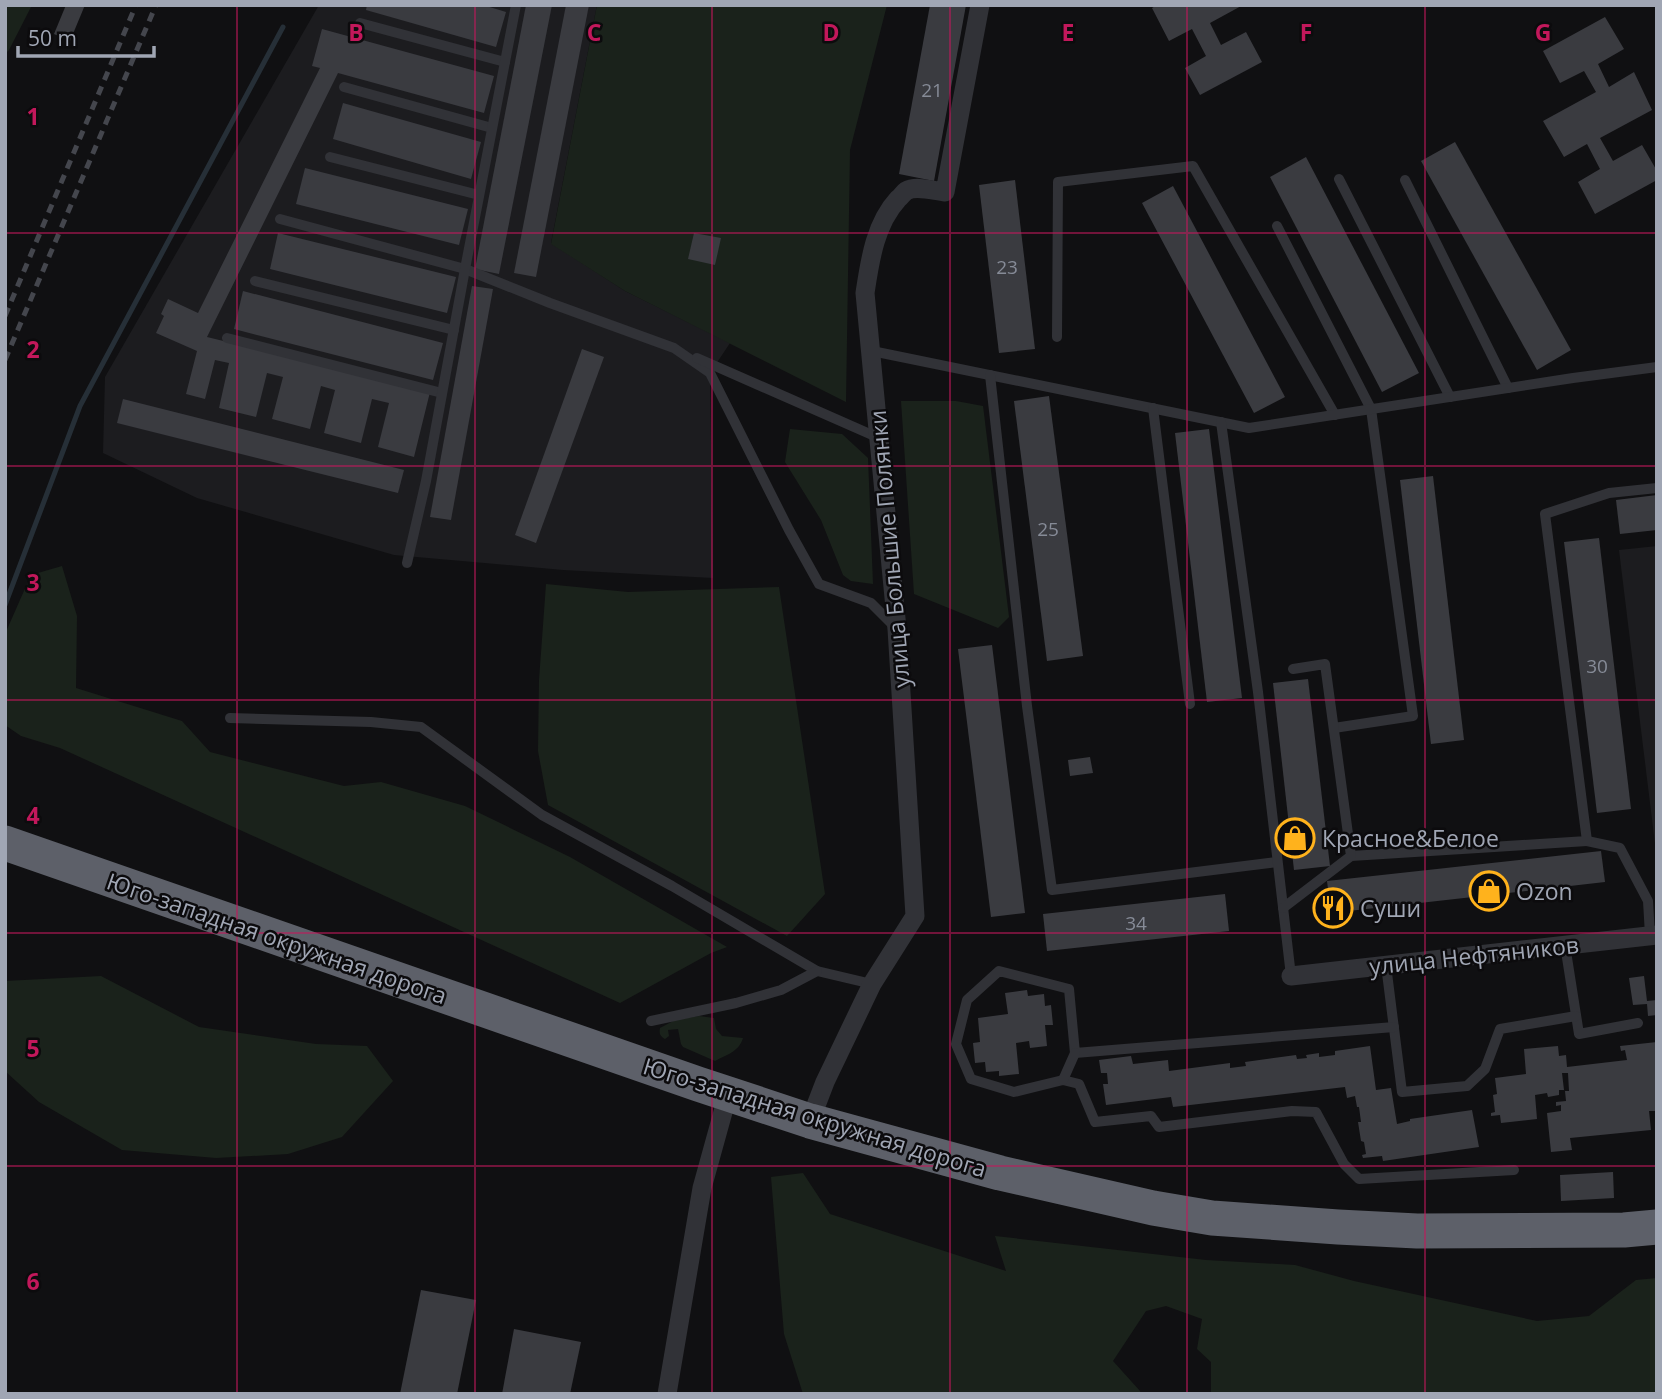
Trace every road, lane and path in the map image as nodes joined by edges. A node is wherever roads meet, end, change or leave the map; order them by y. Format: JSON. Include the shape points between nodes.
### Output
{"nodes":[{"id":1,"x":516,"y":5,"type":"edge"},
{"id":2,"x":980,"y":5,"type":"edge"},
{"id":3,"x":359,"y":23,"type":"dead end"},
{"id":4,"x":505,"y":62,"type":"junction"},
{"id":5,"x":344,"y":87,"type":"dead end"},
{"id":6,"x":492,"y":128,"type":"junction"},
{"id":7,"x":330,"y":157,"type":"dead end"},
{"id":8,"x":1339,"y":178,"type":"dead end"},
{"id":9,"x":1405,"y":180,"type":"dead end"},
{"id":10,"x":479,"y":195,"type":"junction"},
{"id":11,"x":280,"y":219,"type":"dead end"},
{"id":12,"x":1276,"y":226,"type":"dead end"},
{"id":13,"x":465,"y":269,"type":"junction"},
{"id":14,"x":255,"y":281,"type":"dead end"},
{"id":15,"x":454,"y":330,"type":"junction"},
{"id":16,"x":1057,"y":337,"type":"dead end"},
{"id":17,"x":228,"y":338,"type":"dead end"},
{"id":18,"x":674,"y":348,"type":"junction"},
{"id":19,"x":872,"y":351,"type":"junction"},
{"id":20,"x":1657,"y":368,"type":"edge"},
{"id":21,"x":990,"y":375,"type":"junction"},
{"id":22,"x":1508,"y":388,"type":"junction"},
{"id":23,"x":442,"y":393,"type":"junction"},
{"id":24,"x":1450,"y":397,"type":"junction"},
{"id":25,"x":1153,"y":408,"type":"junction"},
{"id":26,"x":1371,"y":409,"type":"junction"},
{"id":27,"x":1335,"y":415,"type":"junction"},
{"id":28,"x":1221,"y":422,"type":"junction"},
{"id":29,"x":880,"y":438,"type":"junction"},
{"id":30,"x":1657,"y":488,"type":"edge"},
{"id":31,"x":407,"y":563,"type":"dead end"},
{"id":32,"x":897,"y":629,"type":"junction"},
{"id":33,"x":1293,"y":669,"type":"dead end"},
{"id":34,"x":1190,"y":704,"type":"dead end"},
{"id":35,"x":230,"y":718,"type":"dead end"},
{"id":36,"x":1334,"y":727,"type":"junction"},
{"id":37,"x":1587,"y":841,"type":"junction"},
{"id":38,"x":5,"y":843,"type":"edge"},
{"id":39,"x":1351,"y":856,"type":"junction"},
{"id":40,"x":1278,"y":862,"type":"junction"},
{"id":41,"x":1283,"y":908,"type":"junction"},
{"id":42,"x":1653,"y":935,"type":"edge"},
{"id":43,"x":1565,"y":945,"type":"junction"},
{"id":44,"x":1386,"y":965,"type":"junction"},
{"id":45,"x":817,"y":971,"type":"junction"},
{"id":46,"x":1292,"y":976,"type":"joint"},
{"id":47,"x":872,"y":984,"type":"junction"},
{"id":48,"x":1576,"y":1016,"type":"junction"},
{"id":49,"x":651,"y":1021,"type":"dead end"},
{"id":50,"x":1638,"y":1024,"type":"dead end"},
{"id":51,"x":1394,"y":1027,"type":"junction"},
{"id":52,"x":1075,"y":1053,"type":"junction"},
{"id":53,"x":1063,"y":1080,"type":"junction"},
{"id":54,"x":728,"y":1094,"type":"junction"},
{"id":55,"x":810,"y":1121,"type":"junction"},
{"id":56,"x":1514,"y":1170,"type":"dead end"},
{"id":57,"x":1657,"y":1227,"type":"edge"},
{"id":58,"x":667,"y":1394,"type":"edge"}],
"edges":[{"from":1,"to":4,"type":"lane"},
{"from":2,"to":19,"type":"street","name":"улица Большие Полянки","via":[[945,192],[906,191],[883,222],[871,257],[866,293]]},
{"from":3,"to":4,"type":"lane"},
{"from":4,"to":6,"type":"lane"},
{"from":5,"to":6,"type":"lane"},
{"from":6,"to":10,"type":"lane"},
{"from":7,"to":10,"type":"lane"},
{"from":8,"to":24,"type":"lane"},
{"from":9,"to":22,"type":"lane"},
{"from":10,"to":13,"type":"lane"},
{"from":11,"to":13,"type":"lane"},
{"from":12,"to":26,"type":"lane"},
{"from":13,"to":15,"type":"lane"},
{"from":13,"to":18,"type":"lane"},
{"from":14,"to":15,"type":"lane"},
{"from":15,"to":23,"type":"lane"},
{"from":16,"to":27,"type":"lane","via":[[1058,183],[1194,166]]},
{"from":17,"to":23,"type":"lane"},
{"from":18,"to":29,"type":"lane"},
{"from":18,"to":32,"type":"lane","via":[[710,373],[819,584],[871,603]]},
{"from":19,"to":21,"type":"lane"},
{"from":19,"to":29,"type":"street","name":"улица Большие Полянки"},
{"from":20,"to":22,"type":"lane"},
{"from":21,"to":25,"type":"lane"},
{"from":21,"to":40,"type":"lane","via":[[1052,890]]},
{"from":22,"to":24,"type":"lane"},
{"from":23,"to":31,"type":"lane"},
{"from":24,"to":26,"type":"lane"},
{"from":25,"to":28,"type":"lane"},
{"from":25,"to":34,"type":"lane"},
{"from":26,"to":27,"type":"lane"},
{"from":26,"to":36,"type":"lane","via":[[1413,716]]},
{"from":27,"to":28,"type":"lane","via":[[1249,428]]},
{"from":28,"to":40,"type":"lane"},
{"from":29,"to":32,"type":"street","name":"улица Большие Полянки"},
{"from":30,"to":37,"type":"lane","via":[[1609,493],[1545,514]]},
{"from":32,"to":47,"type":"street","name":"улица Большие Полянки","via":[[915,916]]},
{"from":33,"to":36,"type":"lane","via":[[1325,664]]},
{"from":35,"to":45,"type":"lane","via":[[421,727],[542,815]]},
{"from":36,"to":39,"type":"lane"},
{"from":37,"to":39,"type":"lane"},
{"from":37,"to":42,"type":"lane","via":[[1620,848],[1648,901]]},
{"from":38,"to":54,"type":"highway","name":"Юго-западная окружная дорога"},
{"from":39,"to":41,"type":"lane"},
{"from":40,"to":41,"type":"lane"},
{"from":41,"to":46,"type":"lane"},
{"from":42,"to":43,"type":"street","name":"улица Нефтяников"},
{"from":43,"to":44,"type":"street","name":"улица Нефтяников"},
{"from":43,"to":48,"type":"lane"},
{"from":44,"to":46,"type":"street","name":"улица Нефтяников"},
{"from":44,"to":51,"type":"lane"},
{"from":45,"to":47,"type":"lane"},
{"from":45,"to":49,"type":"lane","via":[[781,990]]},
{"from":47,"to":55,"type":"street","name":"улица Большие Полянки"},
{"from":48,"to":50,"type":"lane","via":[[1579,1034]]},
{"from":48,"to":51,"type":"lane","via":[[1500,1029],[1485,1069],[1467,1086],[1402,1092]]},
{"from":51,"to":52,"type":"lane"},
{"from":52,"to":53,"type":"lane"},
{"from":52,"to":53,"type":"lane","via":[[1069,989],[999,971],[967,1000],[956,1044],[971,1079],[1013,1092]]},
{"from":53,"to":56,"type":"lane","via":[[1079,1084],[1095,1122],[1152,1116],[1159,1127],[1316,1112],[1344,1164],[1359,1179]]},
{"from":54,"to":55,"type":"highway","name":"Юго-западная окружная дорога"},
{"from":54,"to":58,"type":"street","via":[[702,1188]]},
{"from":55,"to":57,"type":"highway","name":"Юго-западная окружная дорога","via":[[1000,1173],[1212,1218],[1417,1231]]}]}
